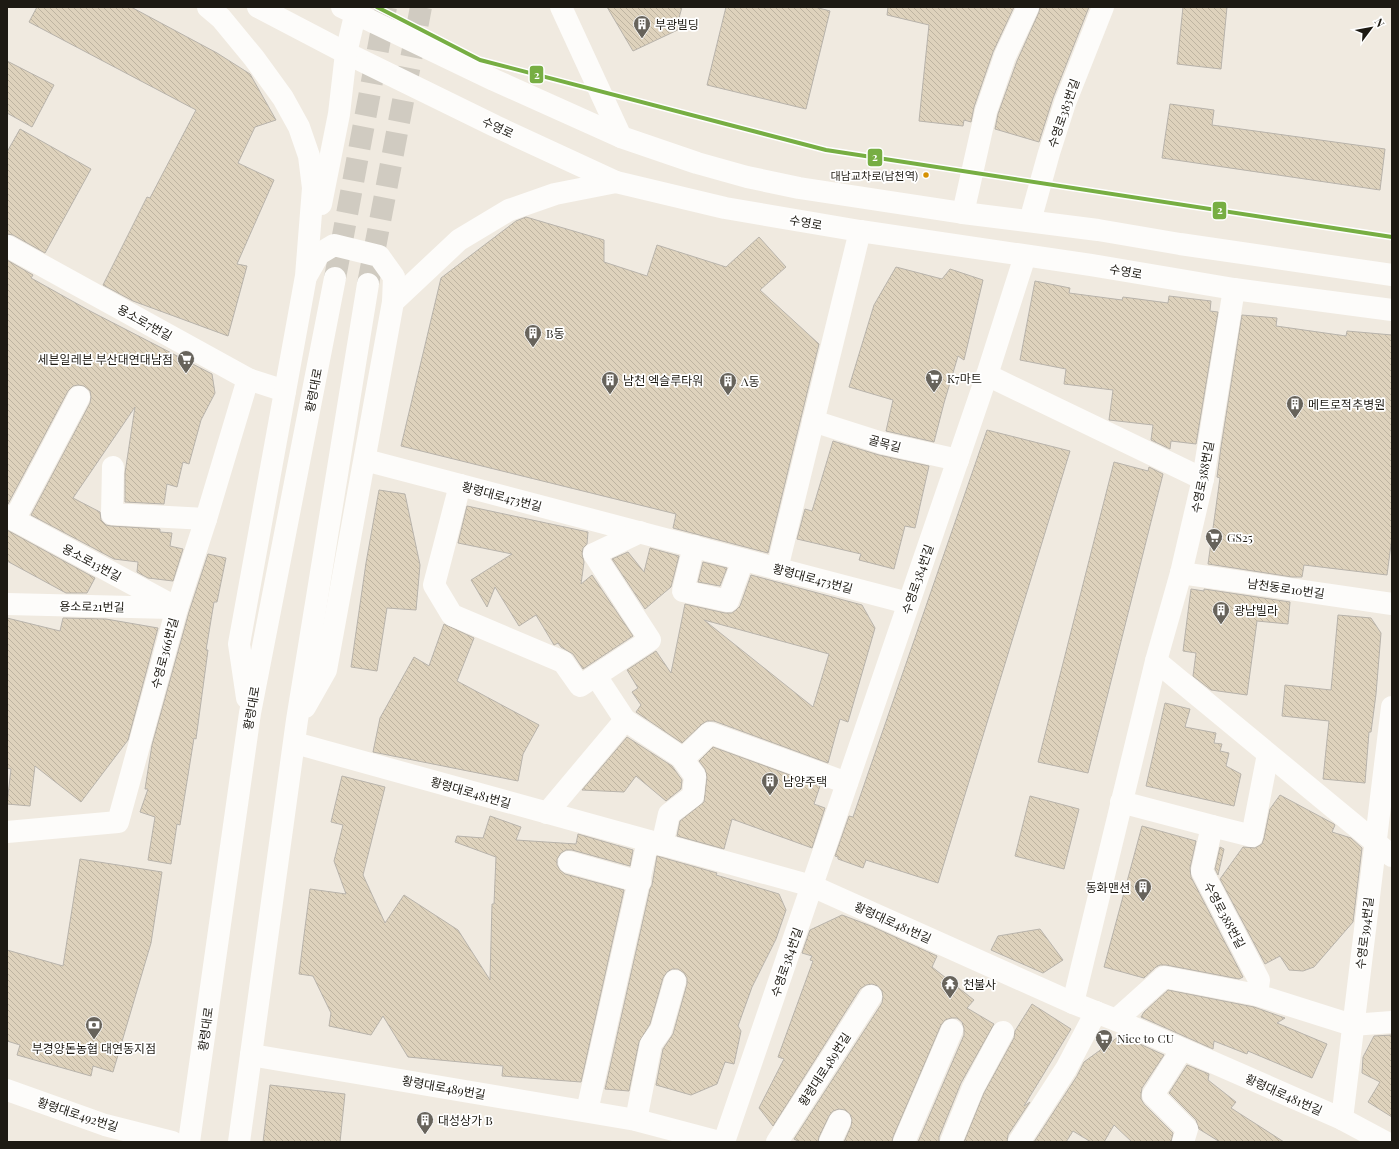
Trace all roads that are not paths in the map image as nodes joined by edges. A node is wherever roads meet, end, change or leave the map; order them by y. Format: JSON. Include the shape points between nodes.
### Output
{"nodes":[{"id":1,"x":208,"y":7,"type":"edge"},
{"id":2,"x":258,"y":7,"type":"edge"},
{"id":3,"x":561,"y":7,"type":"edge"},
{"id":4,"x":1028,"y":7,"type":"edge"},
{"id":5,"x":1103,"y":7,"type":"edge"},
{"id":6,"x":352,"y":9,"type":"edge"},
{"id":7,"x":346,"y":53,"type":"junction"},
{"id":8,"x":621,"y":137,"type":"junction"},
{"id":9,"x":616,"y":182,"type":"junction"},
{"id":10,"x":962,"y":213,"type":"junction"},
{"id":11,"x":1030,"y":221,"type":"junction"},
{"id":12,"x":860,"y":231,"type":"junction"},
{"id":13,"x":7,"y":246,"type":"edge"},
{"id":14,"x":1025,"y":256,"type":"junction"},
{"id":15,"x":1392,"y":275,"type":"edge"},
{"id":16,"x":306,"y":276,"type":"junction"},
{"id":17,"x":335,"y":278,"type":"tunnel mouth"},
{"id":18,"x":368,"y":284,"type":"tunnel mouth"},
{"id":19,"x":1234,"y":289,"type":"junction"},
{"id":20,"x":393,"y":302,"type":"junction"},
{"id":21,"x":1392,"y":310,"type":"edge"},
{"id":22,"x":987,"y":375,"type":"junction"},
{"id":23,"x":248,"y":378,"type":"junction"},
{"id":24,"x":285,"y":391,"type":"junction"},
{"id":25,"x":79,"y":397,"type":"dead end"},
{"id":26,"x":813,"y":421,"type":"junction"},
{"id":27,"x":365,"y":460,"type":"junction"},
{"id":28,"x":958,"y":460,"type":"junction"},
{"id":29,"x":113,"y":467,"type":"dead end"},
{"id":30,"x":1203,"y":479,"type":"junction"},
{"id":31,"x":460,"y":485,"type":"junction"},
{"id":32,"x":10,"y":518,"type":"edge"},
{"id":33,"x":206,"y":519,"type":"junction"},
{"id":34,"x":640,"y":532,"type":"junction"},
{"id":35,"x":694,"y":546,"type":"junction"},
{"id":36,"x":743,"y":560,"type":"junction"},
{"id":37,"x":777,"y":569,"type":"junction"},
{"id":38,"x":1181,"y":573,"type":"junction"},
{"id":39,"x":7,"y":604,"type":"edge"},
{"id":40,"x":908,"y":604,"type":"junction"},
{"id":41,"x":1392,"y":604,"type":"edge"},
{"id":42,"x":177,"y":608,"type":"junction"},
{"id":43,"x":1156,"y":661,"type":"junction"},
{"id":44,"x":596,"y":676,"type":"junction"},
{"id":45,"x":1392,"y":707,"type":"edge"},
{"id":46,"x":250,"y":713,"type":"junction"},
{"id":47,"x":297,"y":720,"type":"junction"},
{"id":48,"x":625,"y":720,"type":"junction"},
{"id":49,"x":295,"y":743,"type":"junction"},
{"id":50,"x":1390,"y":745,"type":"edge"},
{"id":51,"x":1268,"y":754,"type":"junction"},
{"id":52,"x":683,"y":759,"type":"junction"},
{"id":53,"x":847,"y":783,"type":"junction"},
{"id":54,"x":1121,"y":802,"type":"junction"},
{"id":55,"x":551,"y":808,"type":"junction"},
{"id":56,"x":1212,"y":826,"type":"junction"},
{"id":57,"x":7,"y":832,"type":"edge"},
{"id":58,"x":1376,"y":842,"type":"junction"},
{"id":59,"x":655,"y":843,"type":"junction"},
{"id":60,"x":1392,"y":856,"type":"edge"},
{"id":61,"x":569,"y":862,"type":"dead end"},
{"id":62,"x":640,"y":882,"type":"junction"},
{"id":63,"x":812,"y":886,"type":"junction"},
{"id":64,"x":675,"y":981,"type":"dead end"},
{"id":65,"x":1256,"y":995,"type":"junction"},
{"id":66,"x":871,"y":996,"type":"dead end"},
{"id":67,"x":1073,"y":1003,"type":"junction"},
{"id":68,"x":1096,"y":1012,"type":"junction"},
{"id":69,"x":1391,"y":1016,"type":"edge"},
{"id":70,"x":1116,"y":1020,"type":"junction"},
{"id":71,"x":1353,"y":1025,"type":"junction"},
{"id":72,"x":952,"y":1030,"type":"dead end"},
{"id":73,"x":1003,"y":1032,"type":"dead end"},
{"id":74,"x":1182,"y":1049,"type":"junction"},
{"id":75,"x":251,"y":1055,"type":"junction"},
{"id":76,"x":7,"y":1090,"type":"edge"},
{"id":77,"x":587,"y":1112,"type":"junction"},
{"id":78,"x":1342,"y":1119,"type":"junction"},
{"id":79,"x":636,"y":1120,"type":"junction"},
{"id":80,"x":840,"y":1121,"type":"dead end"},
{"id":81,"x":172,"y":1142,"type":"edge"},
{"id":82,"x":189,"y":1142,"type":"edge"},
{"id":83,"x":239,"y":1142,"type":"edge"},
{"id":84,"x":719,"y":1142,"type":"edge"},
{"id":85,"x":724,"y":1142,"type":"edge"},
{"id":86,"x":777,"y":1142,"type":"edge"},
{"id":87,"x":830,"y":1142,"type":"edge"},
{"id":88,"x":904,"y":1142,"type":"edge"},
{"id":89,"x":951,"y":1142,"type":"edge"},
{"id":90,"x":1019,"y":1142,"type":"edge"},
{"id":91,"x":1183,"y":1142,"type":"edge"},
{"id":92,"x":1385,"y":1142,"type":"edge"}],
"edges":[{"from":1,"to":16,"type":"street","via":[[221,18],[254,58],[283,98],[299,127],[309,156],[313,188]]},
{"from":2,"to":7,"type":"street","name":"수영로"},
{"from":3,"to":8,"type":"street"},
{"from":4,"to":10,"type":"street","via":[[1005,56],[986,111]]},
{"from":5,"to":11,"type":"street","name":"수영로383번길","via":[[1065,103]]},
{"from":6,"to":7,"type":"street"},
{"from":6,"to":8,"type":"street","via":[[494,80]]},
{"from":7,"to":9,"type":"street","name":"수영로"},
{"from":7,"to":16,"type":"street","via":[[339,114]]},
{"from":8,"to":10,"type":"street","via":[[747,177],[799,188]]},
{"from":9,"to":12,"type":"street","name":"수영로","via":[[725,208]]},
{"from":9,"to":20,"type":"street","via":[[555,194],[510,210],[459,240]]},
{"from":10,"to":11,"type":"street"},
{"from":11,"to":15,"type":"street"},
{"from":12,"to":14,"type":"street","name":"수영로"},
{"from":12,"to":26,"type":"street"},
{"from":13,"to":23,"type":"street","name":"용소로7번길"},
{"from":14,"to":19,"type":"street","name":"수영로"},
{"from":14,"to":22,"type":"street","name":"수영로384번길"},
{"from":16,"to":20,"type":"street","via":[[319,254],[334,245],[379,256],[394,277]]},
{"from":16,"to":24,"type":"street"},
{"from":17,"to":46,"type":"street","name":"황령대로"},
{"from":18,"to":47,"type":"street"},
{"from":19,"to":21,"type":"street","name":"수영로"},
{"from":19,"to":30,"type":"street","name":"수영로388번길"},
{"from":20,"to":27,"type":"street"},
{"from":22,"to":28,"type":"street","name":"수영로384번길"},
{"from":22,"to":30,"type":"street"},
{"from":23,"to":24,"type":"street","name":"용소로7번길"},
{"from":23,"to":33,"type":"street","name":"수영로366번길"},
{"from":24,"to":46,"type":"street","via":[[239,644]]},
{"from":25,"to":32,"type":"street"},
{"from":26,"to":28,"type":"street","name":"골목길","via":[[882,443]]},
{"from":26,"to":37,"type":"street"},
{"from":27,"to":31,"type":"street","name":"황령대로473번길"},
{"from":27,"to":47,"type":"street","via":[[326,670]]},
{"from":28,"to":40,"type":"street","name":"수영로384번길"},
{"from":29,"to":33,"type":"street","via":[[112,514]]},
{"from":30,"to":38,"type":"street","name":"수영로388번길"},
{"from":31,"to":34,"type":"street","name":"황령대로473번길"},
{"from":31,"to":44,"type":"street","via":[[434,585],[452,615],[563,662],[580,686]]},
{"from":32,"to":42,"type":"street","name":"용소로13번길"},
{"from":33,"to":42,"type":"street","name":"수영로366번길"},
{"from":34,"to":35,"type":"street","name":"황령대로473번길"},
{"from":34,"to":44,"type":"street","via":[[594,554],[650,640]]},
{"from":35,"to":36,"type":"street","name":"황령대로473번길"},
{"from":35,"to":36,"type":"street","via":[[682,591],[728,602]]},
{"from":36,"to":37,"type":"street","name":"황령대로473번길"},
{"from":37,"to":40,"type":"street","name":"황령대로473번길"},
{"from":38,"to":41,"type":"street","name":"남천동로10번길"},
{"from":38,"to":43,"type":"street","name":"수영로388번길"},
{"from":39,"to":42,"type":"street","name":"용소로21번길"},
{"from":40,"to":53,"type":"street","name":"수영로384번길"},
{"from":42,"to":57,"type":"street","name":"수영로366번길","via":[[118,822]]},
{"from":43,"to":51,"type":"street"},
{"from":43,"to":54,"type":"street","name":"수영로388번길"},
{"from":44,"to":48,"type":"street"},
{"from":45,"to":50,"type":"street","name":"수영로394번길"},
{"from":46,"to":82,"type":"street","name":"황령대로"},
{"from":47,"to":49,"type":"street"},
{"from":48,"to":52,"type":"street"},
{"from":48,"to":55,"type":"street"},
{"from":49,"to":55,"type":"street","name":"황령대로481번길"},
{"from":49,"to":75,"type":"street"},
{"from":50,"to":58,"type":"street","name":"수영로394번길"},
{"from":51,"to":56,"type":"street","via":[[1252,836]]},
{"from":51,"to":58,"type":"street"},
{"from":52,"to":53,"type":"street","via":[[710,733]]},
{"from":52,"to":59,"type":"street","via":[[695,776],[693,796],[669,814]]},
{"from":53,"to":63,"type":"street","name":"수영로384번길"},
{"from":54,"to":56,"type":"street"},
{"from":54,"to":67,"type":"street","name":"수영로388번길"},
{"from":55,"to":59,"type":"street","name":"황령대로481번길"},
{"from":56,"to":65,"type":"street","name":"수영로388번길","via":[[1202,871],[1259,980]]},
{"from":58,"to":60,"type":"street"},
{"from":58,"to":71,"type":"street","name":"수영로394번길"},
{"from":59,"to":62,"type":"street"},
{"from":59,"to":63,"type":"street","name":"황령대로481번길"},
{"from":61,"to":62,"type":"street"},
{"from":62,"to":77,"type":"street"},
{"from":63,"to":67,"type":"street","name":"황령대로481번길"},
{"from":63,"to":85,"type":"street","name":"수영로384번길"},
{"from":64,"to":79,"type":"street","via":[[661,1030],[651,1044]]},
{"from":65,"to":70,"type":"street","via":[[1164,977]]},
{"from":65,"to":71,"type":"street"},
{"from":66,"to":86,"type":"street","name":"황령대로489번길"},
{"from":67,"to":68,"type":"street","name":"황령대로481번길"},
{"from":68,"to":70,"type":"street","name":"황령대로481번길"},
{"from":68,"to":90,"type":"street","via":[[1066,1069]]},
{"from":69,"to":71,"type":"street"},
{"from":70,"to":74,"type":"street","name":"황령대로481번길"},
{"from":71,"to":78,"type":"street","name":"수영로394번길"},
{"from":72,"to":88,"type":"street"},
{"from":73,"to":89,"type":"street","via":[[973,1088]]},
{"from":74,"to":78,"type":"street","name":"황령대로481번길"},
{"from":74,"to":91,"type":"street","via":[[1153,1095],[1187,1129]]},
{"from":75,"to":77,"type":"street","name":"황령대로489번길"},
{"from":75,"to":83,"type":"street"},
{"from":76,"to":81,"type":"street","name":"황령대로492번길","via":[[105,1125]]},
{"from":77,"to":79,"type":"street","name":"황령대로489번길"},
{"from":78,"to":92,"type":"street","name":"황령대로481번길"},
{"from":79,"to":84,"type":"street","name":"황령대로489번길"},
{"from":80,"to":87,"type":"street"}]}
